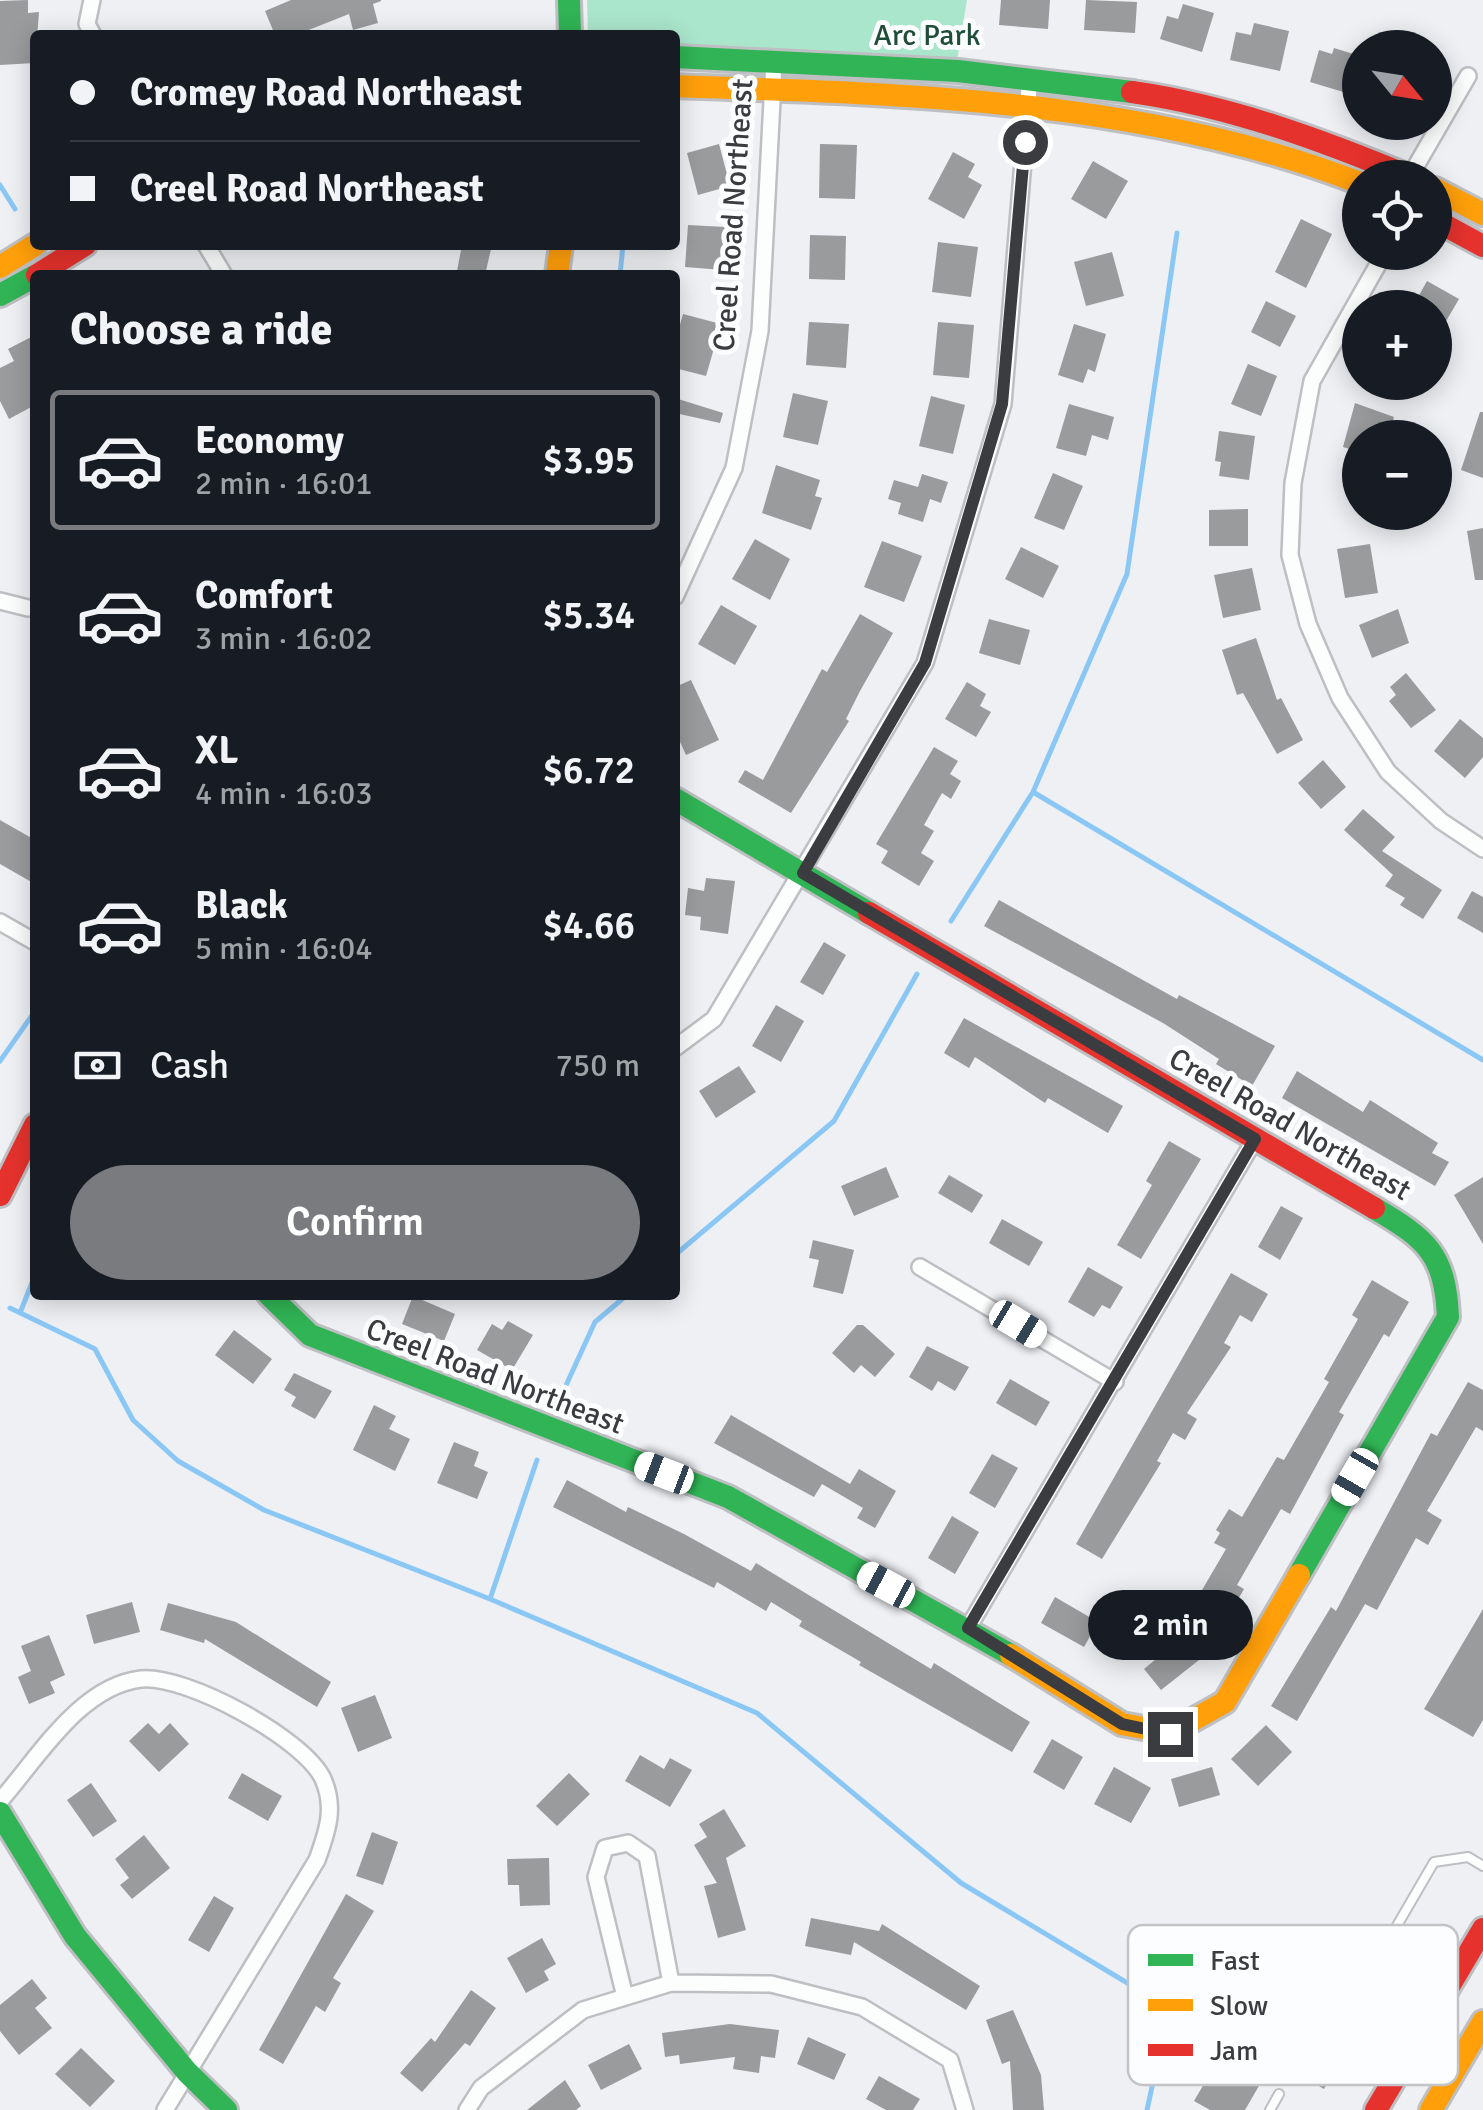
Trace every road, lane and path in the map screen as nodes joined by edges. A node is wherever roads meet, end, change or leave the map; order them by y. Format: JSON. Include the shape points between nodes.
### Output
{"nodes":[{"id":1,"x":92,"y":0,"type":"edge"},
{"id":2,"x":569,"y":0,"type":"edge"},
{"id":3,"x":90,"y":30,"type":"edge"},
{"id":4,"x":570,"y":30,"type":"edge"},
{"id":5,"x":680,"y":57,"type":"edge"},
{"id":6,"x":774,"y":62,"type":"junction"},
{"id":7,"x":1468,"y":76,"type":"dead end"},
{"id":8,"x":1030,"y":77,"type":"junction"},
{"id":9,"x":680,"y":86,"type":"edge"},
{"id":10,"x":773,"y":92,"type":"junction"},
{"id":11,"x":1028,"y":105,"type":"junction"},
{"id":12,"x":1370,"y":160,"type":"edge"},
{"id":13,"x":1421,"y":160,"type":"edge"},
{"id":14,"x":1342,"y":176,"type":"edge"},
{"id":15,"x":1452,"y":198,"type":"edge"},
{"id":16,"x":1483,"y":214,"type":"edge"},
{"id":17,"x":1452,"y":229,"type":"edge"},
{"id":18,"x":1483,"y":246,"type":"edge"},
{"id":19,"x":30,"y":248,"type":"edge"},
{"id":20,"x":77,"y":250,"type":"edge"},
{"id":21,"x":0,"y":267,"type":"edge"},
{"id":22,"x":45,"y":270,"type":"edge"},
{"id":23,"x":1375,"y":270,"type":"edge"},
{"id":24,"x":30,"y":279,"type":"edge"},
{"id":25,"x":0,"y":296,"type":"edge"},
{"id":26,"x":680,"y":586,"type":"edge"},
{"id":27,"x":0,"y":601,"type":"edge"},
{"id":28,"x":28,"y":608,"type":"dead end"},
{"id":29,"x":680,"y":801,"type":"edge"},
{"id":30,"x":1483,"y":849,"type":"edge"},
{"id":31,"x":803,"y":873,"type":"junction"},
{"id":32,"x":0,"y":922,"type":"edge"},
{"id":33,"x":30,"y":939,"type":"edge"},
{"id":34,"x":680,"y":1044,"type":"edge"},
{"id":35,"x":30,"y":1135,"type":"edge"},
{"id":36,"x":1255,"y":1139,"type":"junction"},
{"id":37,"x":0,"y":1195,"type":"edge"},
{"id":38,"x":920,"y":1266,"type":"dead end"},
{"id":39,"x":274,"y":1300,"type":"edge"},
{"id":40,"x":1115,"y":1382,"type":"junction"},
{"id":41,"x":968,"y":1628,"type":"junction"},
{"id":42,"x":0,"y":1801,"type":"edge"},
{"id":43,"x":0,"y":1813,"type":"edge"},
{"id":44,"x":1483,"y":1866,"type":"edge"},
{"id":45,"x":1398,"y":1925,"type":"edge"},
{"id":46,"x":1483,"y":1930,"type":"edge"},
{"id":47,"x":1458,"y":1972,"type":"edge"},
{"id":48,"x":671,"y":1983,"type":"junction"},
{"id":49,"x":625,"y":1997,"type":"junction"},
{"id":50,"x":1483,"y":2022,"type":"edge"},
{"id":51,"x":1458,"y":2064,"type":"edge"},
{"id":52,"x":187,"y":2072,"type":"junction"},
{"id":53,"x":1391,"y":2085,"type":"edge"},
{"id":54,"x":1446,"y":2085,"type":"edge"},
{"id":55,"x":1280,"y":2094,"type":"dead end"},
{"id":56,"x":164,"y":2110,"type":"edge"},
{"id":57,"x":226,"y":2110,"type":"edge"},
{"id":58,"x":467,"y":2110,"type":"edge"},
{"id":59,"x":965,"y":2110,"type":"edge"},
{"id":60,"x":1270,"y":2110,"type":"edge"},
{"id":61,"x":1376,"y":2110,"type":"edge"},
{"id":62,"x":1431,"y":2110,"type":"edge"}],
"edges":[{"from":1,"to":3,"type":"street"},
{"from":2,"to":4,"type":"street"},
{"from":5,"to":6,"type":"street"},
{"from":6,"to":8,"type":"street"},
{"from":6,"to":10,"type":"street","name":"Creel Road Northeast"},
{"from":7,"to":13,"type":"street"},
{"from":8,"to":11,"type":"street"},
{"from":8,"to":12,"type":"street","via":[[1191,100],[1294,128]]},
{"from":9,"to":10,"type":"street"},
{"from":10,"to":11,"type":"street"},
{"from":10,"to":26,"type":"street","name":"Creel Road Northeast","via":[[760,332],[734,468]]},
{"from":11,"to":14,"type":"street","via":[[1183,126]]},
{"from":11,"to":31,"type":"street","via":[[1002,404],[925,663]]},
{"from":15,"to":16,"type":"street"},
{"from":17,"to":18,"type":"street"},
{"from":19,"to":21,"type":"street"},
{"from":20,"to":22,"type":"street"},
{"from":23,"to":30,"type":"street","via":[[1312,382],[1293,483],[1290,555],[1308,624],[1340,698],[1388,772],[1440,821]]},
{"from":24,"to":25,"type":"street"},
{"from":27,"to":28,"type":"street"},
{"from":29,"to":31,"type":"street","name":"Creel Road Northeast"},
{"from":31,"to":34,"type":"street","via":[[714,1019]]},
{"from":31,"to":36,"type":"street","name":"Creel Road Northeast"},
{"from":32,"to":33,"type":"street"},
{"from":35,"to":37,"type":"street"},
{"from":36,"to":40,"type":"street"},
{"from":36,"to":41,"type":"street","name":"Creel Road Northeast","via":[[1418,1234],[1446,1278],[1448,1317],[1225,1702],[1170,1734],[1122,1724]]},
{"from":38,"to":40,"type":"street"},
{"from":39,"to":41,"type":"street","name":"Creel Road Northeast","via":[[310,1336],[728,1497]]},
{"from":40,"to":41,"type":"street"},
{"from":42,"to":52,"type":"street","via":[[91,1698],[142,1679],[205,1693],[281,1734],[323,1778],[332,1820],[317,1860]]},
{"from":43,"to":52,"type":"street","via":[[75,1936]]},
{"from":44,"to":45,"type":"lane","via":[[1468,1857],[1434,1862]]},
{"from":46,"to":47,"type":"street"},
{"from":48,"to":49,"type":"street"},
{"from":48,"to":49,"type":"street","via":[[646,1856],[628,1844],[605,1848],[596,1877]]},
{"from":48,"to":59,"type":"street","via":[[771,1984],[862,2007],[950,2060]]},
{"from":49,"to":58,"type":"street","via":[[583,2010],[481,2088]]},
{"from":50,"to":51,"type":"street"},
{"from":52,"to":56,"type":"street"},
{"from":52,"to":57,"type":"street"},
{"from":53,"to":61,"type":"street"},
{"from":54,"to":62,"type":"street"},
{"from":55,"to":60,"type":"lane"}]}
